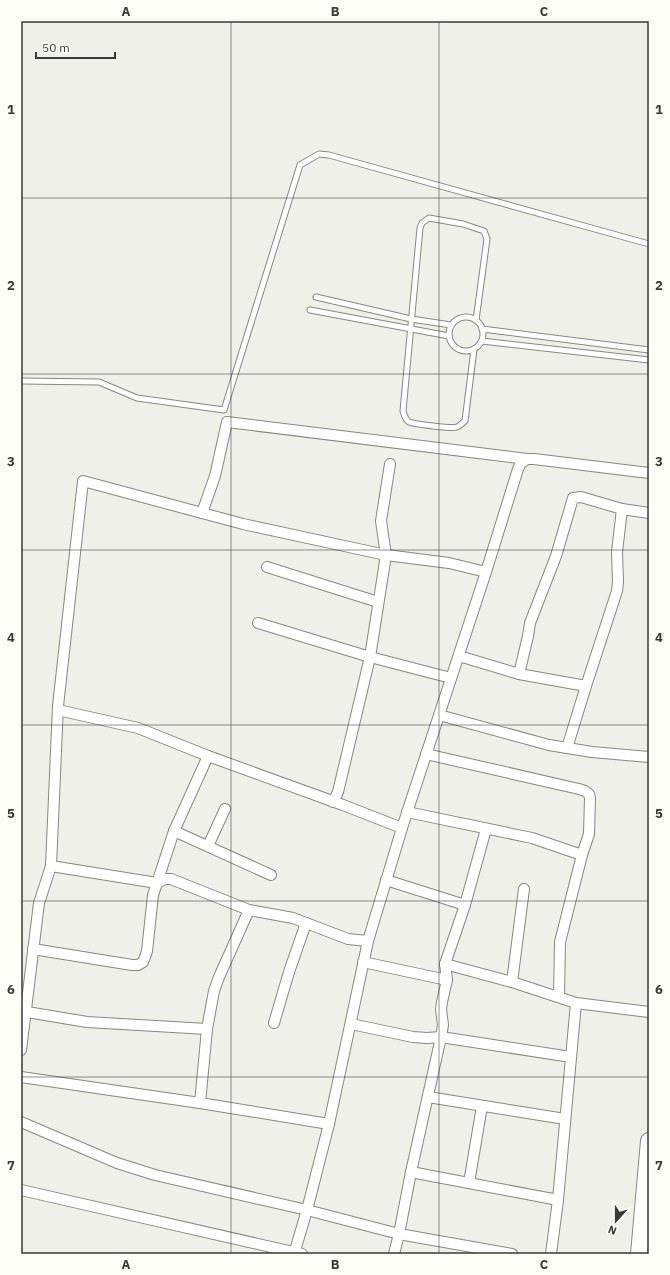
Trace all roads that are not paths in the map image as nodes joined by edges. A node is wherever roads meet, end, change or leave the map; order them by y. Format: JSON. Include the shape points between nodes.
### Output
{"nodes":[{"id":1,"x":649,"y":244,"type":"edge"},
{"id":2,"x":316,"y":297,"type":"dead end"},
{"id":3,"x":310,"y":310,"type":"dead end"},
{"id":4,"x":411,"y":319,"type":"junction"},
{"id":5,"x":476,"y":320,"type":"junction"},
{"id":6,"x":451,"y":325,"type":"junction"},
{"id":7,"x":482,"y":329,"type":"junction"},
{"id":8,"x":410,"y":330,"type":"junction"},
{"id":9,"x":449,"y":336,"type":"junction"},
{"id":10,"x":482,"y":341,"type":"junction"},
{"id":11,"x":474,"y":349,"type":"junction"},
{"id":12,"x":649,"y":350,"type":"edge"},
{"id":13,"x":649,"y":360,"type":"edge"},
{"id":14,"x":21,"y":381,"type":"edge"},
{"id":15,"x":527,"y":460,"type":"junction"},
{"id":16,"x":390,"y":464,"type":"dead end"},
{"id":17,"x":649,"y":473,"type":"edge"},
{"id":18,"x":622,"y":509,"type":"junction"},
{"id":19,"x":202,"y":513,"type":"junction"},
{"id":20,"x":649,"y":513,"type":"edge"},
{"id":21,"x":386,"y":555,"type":"junction"},
{"id":22,"x":267,"y":567,"type":"dead end"},
{"id":23,"x":486,"y":572,"type":"junction"},
{"id":24,"x":378,"y":602,"type":"junction"},
{"id":25,"x":258,"y":624,"type":"dead end"},
{"id":26,"x":459,"y":656,"type":"junction"},
{"id":27,"x":370,"y":657,"type":"junction"},
{"id":28,"x":519,"y":674,"type":"junction"},
{"id":29,"x":451,"y":678,"type":"junction"},
{"id":30,"x":586,"y":686,"type":"junction"},
{"id":31,"x":58,"y":710,"type":"junction"},
{"id":32,"x":439,"y":715,"type":"junction"},
{"id":33,"x":567,"y":748,"type":"junction"},
{"id":34,"x":426,"y":754,"type":"junction"},
{"id":35,"x":208,"y":756,"type":"junction"},
{"id":36,"x":649,"y":757,"type":"edge"},
{"id":37,"x":333,"y":802,"type":"junction"},
{"id":38,"x":225,"y":810,"type":"dead end"},
{"id":39,"x":407,"y":812,"type":"junction"},
{"id":40,"x":402,"y":828,"type":"junction"},
{"id":41,"x":486,"y":829,"type":"junction"},
{"id":42,"x":174,"y":831,"type":"junction"},
{"id":43,"x":208,"y":846,"type":"junction"},
{"id":44,"x":582,"y":855,"type":"junction"},
{"id":45,"x":51,"y":866,"type":"junction"},
{"id":46,"x":271,"y":875,"type":"dead end"},
{"id":47,"x":386,"y":880,"type":"junction"},
{"id":48,"x":157,"y":883,"type":"junction"},
{"id":49,"x":524,"y":889,"type":"dead end"},
{"id":50,"x":465,"y":905,"type":"junction"},
{"id":51,"x":249,"y":910,"type":"junction"},
{"id":52,"x":306,"y":923,"type":"junction"},
{"id":53,"x":368,"y":941,"type":"junction"},
{"id":54,"x":33,"y":949,"type":"junction"},
{"id":55,"x":363,"y":962,"type":"junction"},
{"id":56,"x":445,"y":964,"type":"junction"},
{"id":57,"x":447,"y":980,"type":"junction"},
{"id":58,"x":512,"y":982,"type":"junction"},
{"id":59,"x":559,"y":997,"type":"junction"},
{"id":60,"x":576,"y":1003,"type":"junction"},
{"id":61,"x":24,"y":1012,"type":"edge"},
{"id":62,"x":649,"y":1012,"type":"edge"},
{"id":63,"x":274,"y":1023,"type":"dead end"},
{"id":64,"x":351,"y":1024,"type":"junction"},
{"id":65,"x":207,"y":1029,"type":"junction"},
{"id":66,"x":441,"y":1037,"type":"junction"},
{"id":67,"x":21,"y":1050,"type":"edge"},
{"id":68,"x":571,"y":1057,"type":"junction"},
{"id":69,"x":21,"y":1077,"type":"edge"},
{"id":70,"x":428,"y":1097,"type":"junction"},
{"id":71,"x":200,"y":1103,"type":"junction"},
{"id":72,"x":482,"y":1106,"type":"junction"},
{"id":73,"x":565,"y":1119,"type":"junction"},
{"id":74,"x":21,"y":1122,"type":"edge"},
{"id":75,"x":329,"y":1124,"type":"junction"},
{"id":76,"x":649,"y":1141,"type":"edge"},
{"id":77,"x":411,"y":1172,"type":"junction"},
{"id":78,"x":469,"y":1183,"type":"junction"},
{"id":79,"x":21,"y":1190,"type":"edge"},
{"id":80,"x":558,"y":1200,"type":"junction"},
{"id":81,"x":307,"y":1210,"type":"junction"},
{"id":82,"x":399,"y":1234,"type":"junction"},
{"id":83,"x":487,"y":1252,"type":"edge"},
{"id":84,"x":297,"y":1253,"type":"edge"},
{"id":85,"x":394,"y":1254,"type":"edge"},
{"id":86,"x":512,"y":1254,"type":"edge"},
{"id":87,"x":551,"y":1254,"type":"edge"},
{"id":88,"x":639,"y":1254,"type":"edge"}],
"edges":[{"from":1,"to":14,"type":"lane","via":[[319,154],[300,165],[224,410],[137,398],[99,382]]},
{"from":2,"to":4,"type":"lane"},
{"from":3,"to":8,"type":"lane"},
{"from":4,"to":5,"type":"lane","via":[[420,228],[422,223],[430,218],[484,231],[487,239]]},
{"from":4,"to":6,"type":"lane"},
{"from":4,"to":8,"type":"lane"},
{"from":5,"to":6,"type":"lane","via":[[459,318]]},
{"from":5,"to":7,"type":"lane"},
{"from":6,"to":9,"type":"lane"},
{"from":7,"to":10,"type":"lane"},
{"from":7,"to":12,"type":"lane"},
{"from":8,"to":9,"type":"lane"},
{"from":8,"to":11,"type":"lane","via":[[403,411],[405,418],[410,422],[456,428],[465,421]]},
{"from":9,"to":11,"type":"lane","via":[[450,341],[458,349]]},
{"from":10,"to":11,"type":"lane"},
{"from":10,"to":13,"type":"lane"},
{"from":15,"to":17,"type":"street"},
{"from":15,"to":19,"type":"street","via":[[227,422],[215,476]]},
{"from":15,"to":23,"type":"street","via":[[521,463],[518,469]]},
{"from":16,"to":21,"type":"street","via":[[381,521]]},
{"from":18,"to":20,"type":"street"},
{"from":18,"to":28,"type":"street","via":[[581,497],[572,498],[556,556],[530,623]]},
{"from":18,"to":30,"type":"street","via":[[617,552],[617,591]]},
{"from":19,"to":21,"type":"street"},
{"from":19,"to":31,"type":"street","via":[[82,481]]},
{"from":21,"to":23,"type":"street","via":[[449,563]]},
{"from":21,"to":24,"type":"street"},
{"from":22,"to":24,"type":"street"},
{"from":23,"to":26,"type":"street"},
{"from":24,"to":27,"type":"street"},
{"from":25,"to":27,"type":"street"},
{"from":26,"to":28,"type":"street"},
{"from":26,"to":29,"type":"street"},
{"from":27,"to":29,"type":"street"},
{"from":27,"to":37,"type":"street","via":[[338,792]]},
{"from":28,"to":30,"type":"street"},
{"from":29,"to":32,"type":"street"},
{"from":30,"to":33,"type":"street"},
{"from":31,"to":35,"type":"street","via":[[138,728]]},
{"from":31,"to":45,"type":"street"},
{"from":32,"to":33,"type":"street"},
{"from":32,"to":34,"type":"street"},
{"from":33,"to":36,"type":"street"},
{"from":34,"to":39,"type":"street"},
{"from":34,"to":44,"type":"street","via":[[585,791],[590,798],[590,831]]},
{"from":35,"to":37,"type":"street"},
{"from":35,"to":42,"type":"street"},
{"from":37,"to":40,"type":"street"},
{"from":38,"to":43,"type":"street"},
{"from":39,"to":40,"type":"street"},
{"from":39,"to":41,"type":"street"},
{"from":40,"to":47,"type":"street"},
{"from":41,"to":44,"type":"street","via":[[532,838]]},
{"from":41,"to":50,"type":"street"},
{"from":42,"to":43,"type":"street"},
{"from":42,"to":48,"type":"street"},
{"from":43,"to":46,"type":"street"},
{"from":44,"to":59,"type":"street","via":[[560,942]]},
{"from":45,"to":48,"type":"street"},
{"from":45,"to":54,"type":"street","via":[[39,903]]},
{"from":47,"to":50,"type":"street"},
{"from":47,"to":53,"type":"street"},
{"from":48,"to":51,"type":"street","via":[[171,879]]},
{"from":48,"to":54,"type":"street","via":[[153,895],[147,951],[143,962],[138,965]]},
{"from":49,"to":58,"type":"street"},
{"from":50,"to":56,"type":"street"},
{"from":51,"to":52,"type":"street"},
{"from":51,"to":65,"type":"street","via":[[219,977]]},
{"from":52,"to":53,"type":"street","via":[[348,939]]},
{"from":52,"to":63,"type":"street"},
{"from":53,"to":55,"type":"street"},
{"from":54,"to":61,"type":"street"},
{"from":55,"to":57,"type":"street"},
{"from":55,"to":64,"type":"street"},
{"from":56,"to":57,"type":"street"},
{"from":56,"to":58,"type":"street"},
{"from":57,"to":66,"type":"street","via":[[442,1002]]},
{"from":58,"to":59,"type":"street"},
{"from":59,"to":60,"type":"street"},
{"from":60,"to":62,"type":"street"},
{"from":60,"to":68,"type":"street"},
{"from":61,"to":65,"type":"street","via":[[87,1022]]},
{"from":61,"to":67,"type":"street"},
{"from":64,"to":66,"type":"street","via":[[413,1037]]},
{"from":64,"to":75,"type":"street"},
{"from":65,"to":71,"type":"street"},
{"from":66,"to":68,"type":"street"},
{"from":66,"to":70,"type":"street"},
{"from":68,"to":73,"type":"street"},
{"from":69,"to":71,"type":"street"},
{"from":70,"to":72,"type":"street"},
{"from":70,"to":77,"type":"street"},
{"from":71,"to":75,"type":"street"},
{"from":72,"to":73,"type":"street"},
{"from":72,"to":78,"type":"street"},
{"from":73,"to":80,"type":"street"},
{"from":74,"to":81,"type":"street","via":[[144,1172]]},
{"from":75,"to":81,"type":"street"},
{"from":76,"to":88,"type":"highway"},
{"from":77,"to":78,"type":"street"},
{"from":77,"to":82,"type":"street"},
{"from":78,"to":80,"type":"street"},
{"from":79,"to":84,"type":"street"},
{"from":80,"to":87,"type":"street"},
{"from":81,"to":82,"type":"street"},
{"from":81,"to":84,"type":"street"},
{"from":82,"to":83,"type":"street"},
{"from":82,"to":85,"type":"street"},
{"from":83,"to":86,"type":"street"}]}
